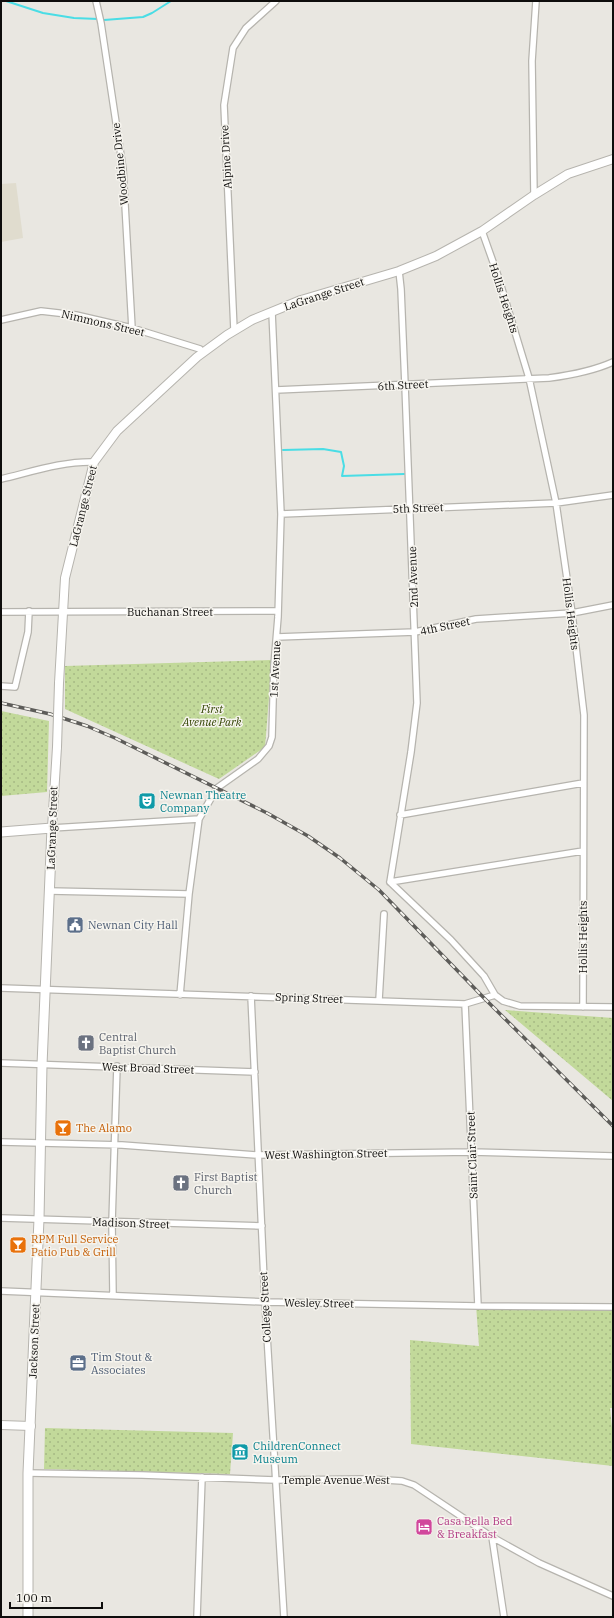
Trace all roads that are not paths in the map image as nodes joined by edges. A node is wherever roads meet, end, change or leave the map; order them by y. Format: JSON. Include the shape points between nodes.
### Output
{"nodes":[{"id":1,"x":96,"y":1,"type":"edge"},
{"id":2,"x":276,"y":1,"type":"edge"},
{"id":3,"x":536,"y":1,"type":"edge"},
{"id":4,"x":613,"y":159,"type":"edge"},
{"id":5,"x":534,"y":195,"type":"junction"},
{"id":6,"x":482,"y":231,"type":"junction"},
{"id":7,"x":399,"y":271,"type":"junction"},
{"id":8,"x":272,"y":312,"type":"junction"},
{"id":9,"x":1,"y":320,"type":"edge"},
{"id":10,"x":132,"y":328,"type":"junction"},
{"id":11,"x":234,"y":330,"type":"junction"},
{"id":12,"x":203,"y":353,"type":"junction"},
{"id":13,"x":613,"y":362,"type":"edge"},
{"id":14,"x":529,"y":378,"type":"junction"},
{"id":15,"x":406,"y":385,"type":"junction"},
{"id":16,"x":276,"y":390,"type":"junction"},
{"id":17,"x":94,"y":462,"type":"junction"},
{"id":18,"x":1,"y":479,"type":"edge"},
{"id":19,"x":613,"y":495,"type":"edge"},
{"id":20,"x":556,"y":503,"type":"junction"},
{"id":21,"x":410,"y":509,"type":"junction"},
{"id":22,"x":281,"y":514,"type":"junction"},
{"id":23,"x":613,"y":605,"type":"edge"},
{"id":24,"x":29,"y":611,"type":"junction"},
{"id":25,"x":63,"y":611,"type":"junction"},
{"id":26,"x":278,"y":611,"type":"junction"},
{"id":27,"x":1,"y":612,"type":"edge"},
{"id":28,"x":572,"y":613,"type":"junction"},
{"id":29,"x":415,"y":632,"type":"junction"},
{"id":30,"x":277,"y":637,"type":"junction"},
{"id":31,"x":1,"y":686,"type":"edge"},
{"id":32,"x":582,"y":783,"type":"junction"},
{"id":33,"x":400,"y":815,"type":"junction"},
{"id":34,"x":199,"y":819,"type":"junction"},
{"id":35,"x":52,"y":828,"type":"junction"},
{"id":36,"x":1,"y":832,"type":"edge"},
{"id":37,"x":583,"y":851,"type":"junction"},
{"id":38,"x":390,"y":882,"type":"junction"},
{"id":39,"x":50,"y":891,"type":"junction"},
{"id":40,"x":189,"y":894,"type":"junction"},
{"id":41,"x":384,"y":914,"type":"dead end"},
{"id":42,"x":1,"y":988,"type":"edge"},
{"id":43,"x":46,"y":988,"type":"junction"},
{"id":44,"x":180,"y":995,"type":"junction"},
{"id":45,"x":495,"y":995,"type":"junction"},
{"id":46,"x":251,"y":996,"type":"junction"},
{"id":47,"x":379,"y":1000,"type":"junction"},
{"id":48,"x":465,"y":1004,"type":"junction"},
{"id":49,"x":582,"y":1007,"type":"junction"},
{"id":50,"x":613,"y":1007,"type":"edge"},
{"id":51,"x":1,"y":1063,"type":"edge"},
{"id":52,"x":42,"y":1065,"type":"junction"},
{"id":53,"x":117,"y":1066,"type":"junction"},
{"id":54,"x":255,"y":1072,"type":"junction"},
{"id":55,"x":1,"y":1142,"type":"edge"},
{"id":56,"x":40,"y":1143,"type":"junction"},
{"id":57,"x":116,"y":1145,"type":"junction"},
{"id":58,"x":472,"y":1152,"type":"junction"},
{"id":59,"x":257,"y":1155,"type":"junction"},
{"id":60,"x":613,"y":1156,"type":"edge"},
{"id":61,"x":1,"y":1218,"type":"edge"},
{"id":62,"x":39,"y":1220,"type":"junction"},
{"id":63,"x":112,"y":1222,"type":"junction"},
{"id":64,"x":262,"y":1226,"type":"junction"},
{"id":65,"x":1,"y":1291,"type":"edge"},
{"id":66,"x":36,"y":1291,"type":"junction"},
{"id":67,"x":113,"y":1295,"type":"junction"},
{"id":68,"x":264,"y":1302,"type":"junction"},
{"id":69,"x":478,"y":1306,"type":"junction"},
{"id":70,"x":613,"y":1307,"type":"edge"},
{"id":71,"x":1,"y":1425,"type":"edge"},
{"id":72,"x":31,"y":1426,"type":"junction"},
{"id":73,"x":28,"y":1474,"type":"junction"},
{"id":74,"x":202,"y":1477,"type":"junction"},
{"id":75,"x":275,"y":1480,"type":"junction"},
{"id":76,"x":492,"y":1537,"type":"junction"},
{"id":77,"x":613,"y":1596,"type":"edge"},
{"id":78,"x":28,"y":1617,"type":"edge"},
{"id":79,"x":197,"y":1617,"type":"edge"},
{"id":80,"x":284,"y":1617,"type":"edge"},
{"id":81,"x":504,"y":1617,"type":"edge"}],
"edges":[{"from":1,"to":10,"type":"street","name":"Woodbine Drive","via":[[123,169]]},
{"from":2,"to":11,"type":"street","name":"Alpine Drive","via":[[246,28],[233,48],[225,98],[224,125]]},
{"from":3,"to":5,"type":"street","via":[[532,61]]},
{"from":4,"to":5,"type":"street","name":"LaGrange Street","via":[[568,174]]},
{"from":5,"to":6,"type":"street","name":"LaGrange Street"},
{"from":6,"to":7,"type":"street","name":"LaGrange Street","via":[[451,249]]},
{"from":6,"to":14,"type":"street","name":"Hollis Heights"},
{"from":7,"to":8,"type":"street","name":"LaGrange Street","via":[[301,300]]},
{"from":7,"to":15,"type":"street","name":"2nd Avenue"},
{"from":8,"to":11,"type":"street","name":"LaGrange Street"},
{"from":8,"to":16,"type":"street","name":"1st Avenue"},
{"from":9,"to":10,"type":"street","name":"Nimmons Street","via":[[41,311],[76,315]]},
{"from":10,"to":12,"type":"street","name":"Nimmons Street","via":[[200,349]]},
{"from":11,"to":12,"type":"street","name":"LaGrange Street"},
{"from":12,"to":17,"type":"street","name":"LaGrange Street","via":[[117,432]]},
{"from":13,"to":14,"type":"street","name":"6th Street","via":[[572,375]]},
{"from":14,"to":15,"type":"street","name":"6th Street"},
{"from":14,"to":20,"type":"street","name":"Hollis Heights"},
{"from":15,"to":16,"type":"street","name":"6th Street"},
{"from":15,"to":21,"type":"street","name":"2nd Avenue"},
{"from":16,"to":22,"type":"street","name":"1st Avenue"},
{"from":17,"to":18,"type":"street","via":[[82,461]]},
{"from":17,"to":25,"type":"street","name":"LaGrange Street","via":[[65,578]]},
{"from":19,"to":20,"type":"street","name":"5th Street"},
{"from":20,"to":21,"type":"street","name":"5th Street"},
{"from":20,"to":28,"type":"street","name":"Hollis Heights"},
{"from":21,"to":22,"type":"street","name":"5th Street"},
{"from":21,"to":29,"type":"street","name":"2nd Avenue"},
{"from":22,"to":26,"type":"street","name":"1st Avenue"},
{"from":23,"to":28,"type":"street","name":"4th Street"},
{"from":24,"to":25,"type":"street","name":"Buchanan Street"},
{"from":24,"to":27,"type":"street","name":"Buchanan Street"},
{"from":24,"to":31,"type":"street","via":[[28,632],[15,687]]},
{"from":25,"to":26,"type":"street","name":"Buchanan Street"},
{"from":25,"to":35,"type":"street","name":"LaGrange Street","bridge":true},
{"from":26,"to":30,"type":"street","name":"1st Avenue"},
{"from":28,"to":29,"type":"street","name":"4th Street","via":[[476,619]]},
{"from":28,"to":32,"type":"street","name":"Hollis Heights","via":[[584,715]]},
{"from":29,"to":30,"type":"street","name":"4th Street"},
{"from":29,"to":33,"type":"street","name":"2nd Avenue","via":[[417,703],[412,752]]},
{"from":30,"to":34,"type":"street","name":"1st Avenue","via":[[272,737],[269,746],[258,759],[217,788]]},
{"from":32,"to":33,"type":"street"},
{"from":32,"to":37,"type":"street","name":"Hollis Heights"},
{"from":33,"to":38,"type":"street","name":"2nd Avenue"},
{"from":34,"to":35,"type":"street"},
{"from":34,"to":40,"type":"street","name":"1st Avenue"},
{"from":35,"to":36,"type":"main road"},
{"from":35,"to":39,"type":"main road","name":"LaGrange Street"},
{"from":37,"to":38,"type":"street"},
{"from":37,"to":49,"type":"street","name":"Hollis Heights"},
{"from":38,"to":45,"type":"street","via":[[451,940],[484,976]]},
{"from":39,"to":40,"type":"street"},
{"from":39,"to":43,"type":"main road","name":"LaGrange Street"},
{"from":40,"to":44,"type":"street","name":"1st Avenue"},
{"from":41,"to":47,"type":"street"},
{"from":42,"to":43,"type":"street","name":"Spring Street"},
{"from":43,"to":44,"type":"street","name":"Spring Street"},
{"from":43,"to":52,"type":"main road","name":"LaGrange Street"},
{"from":44,"to":46,"type":"street","name":"Spring Street"},
{"from":45,"to":48,"type":"street","name":"Spring Street"},
{"from":45,"to":49,"type":"street","via":[[503,1001],[520,1006]]},
{"from":46,"to":47,"type":"street","name":"Spring Street"},
{"from":46,"to":54,"type":"street","name":"College Street"},
{"from":47,"to":48,"type":"street","name":"Spring Street"},
{"from":48,"to":58,"type":"street","name":"Saint Clair Street"},
{"from":49,"to":50,"type":"street"},
{"from":51,"to":52,"type":"street","name":"West Broad Street"},
{"from":52,"to":53,"type":"street","name":"West Broad Street"},
{"from":52,"to":56,"type":"main road","name":"Jackson Street"},
{"from":53,"to":54,"type":"street","name":"West Broad Street"},
{"from":53,"to":57,"type":"street"},
{"from":54,"to":59,"type":"street","name":"College Street"},
{"from":55,"to":56,"type":"street","name":"West Washington Street"},
{"from":56,"to":57,"type":"street","name":"West Washington Street"},
{"from":56,"to":62,"type":"main road","name":"Jackson Street"},
{"from":57,"to":59,"type":"street","name":"West Washington Street"},
{"from":57,"to":63,"type":"street"},
{"from":58,"to":59,"type":"street","name":"West Washington Street"},
{"from":58,"to":60,"type":"street","name":"West Washington Street"},
{"from":58,"to":69,"type":"street","name":"Saint Clair Street"},
{"from":59,"to":64,"type":"street","name":"College Street"},
{"from":61,"to":62,"type":"street","name":"Madison Street"},
{"from":62,"to":63,"type":"street","name":"Madison Street"},
{"from":62,"to":66,"type":"main road","name":"Jackson Street"},
{"from":63,"to":64,"type":"street","name":"Madison Street"},
{"from":63,"to":67,"type":"street"},
{"from":64,"to":68,"type":"street","name":"College Street"},
{"from":65,"to":66,"type":"street","name":"Wesley Street"},
{"from":66,"to":67,"type":"street","name":"Wesley Street"},
{"from":66,"to":72,"type":"main road","name":"Jackson Street"},
{"from":67,"to":68,"type":"street","name":"Wesley Street"},
{"from":68,"to":69,"type":"street","name":"Wesley Street"},
{"from":68,"to":75,"type":"street","name":"College Street"},
{"from":69,"to":70,"type":"street","name":"Wesley Street"},
{"from":71,"to":72,"type":"street"},
{"from":72,"to":73,"type":"main road","name":"Jackson Street"},
{"from":73,"to":74,"type":"street","name":"Temple Avenue West"},
{"from":73,"to":78,"type":"main road","name":"Jackson Street"},
{"from":74,"to":75,"type":"street","name":"Temple Avenue West"},
{"from":74,"to":79,"type":"street"},
{"from":75,"to":76,"type":"street","name":"Temple Avenue West","via":[[402,1481],[414,1485]]},
{"from":75,"to":80,"type":"street","name":"College Street"},
{"from":76,"to":77,"type":"street","name":"Temple Avenue West","via":[[539,1563]]},
{"from":76,"to":81,"type":"street"}]}
